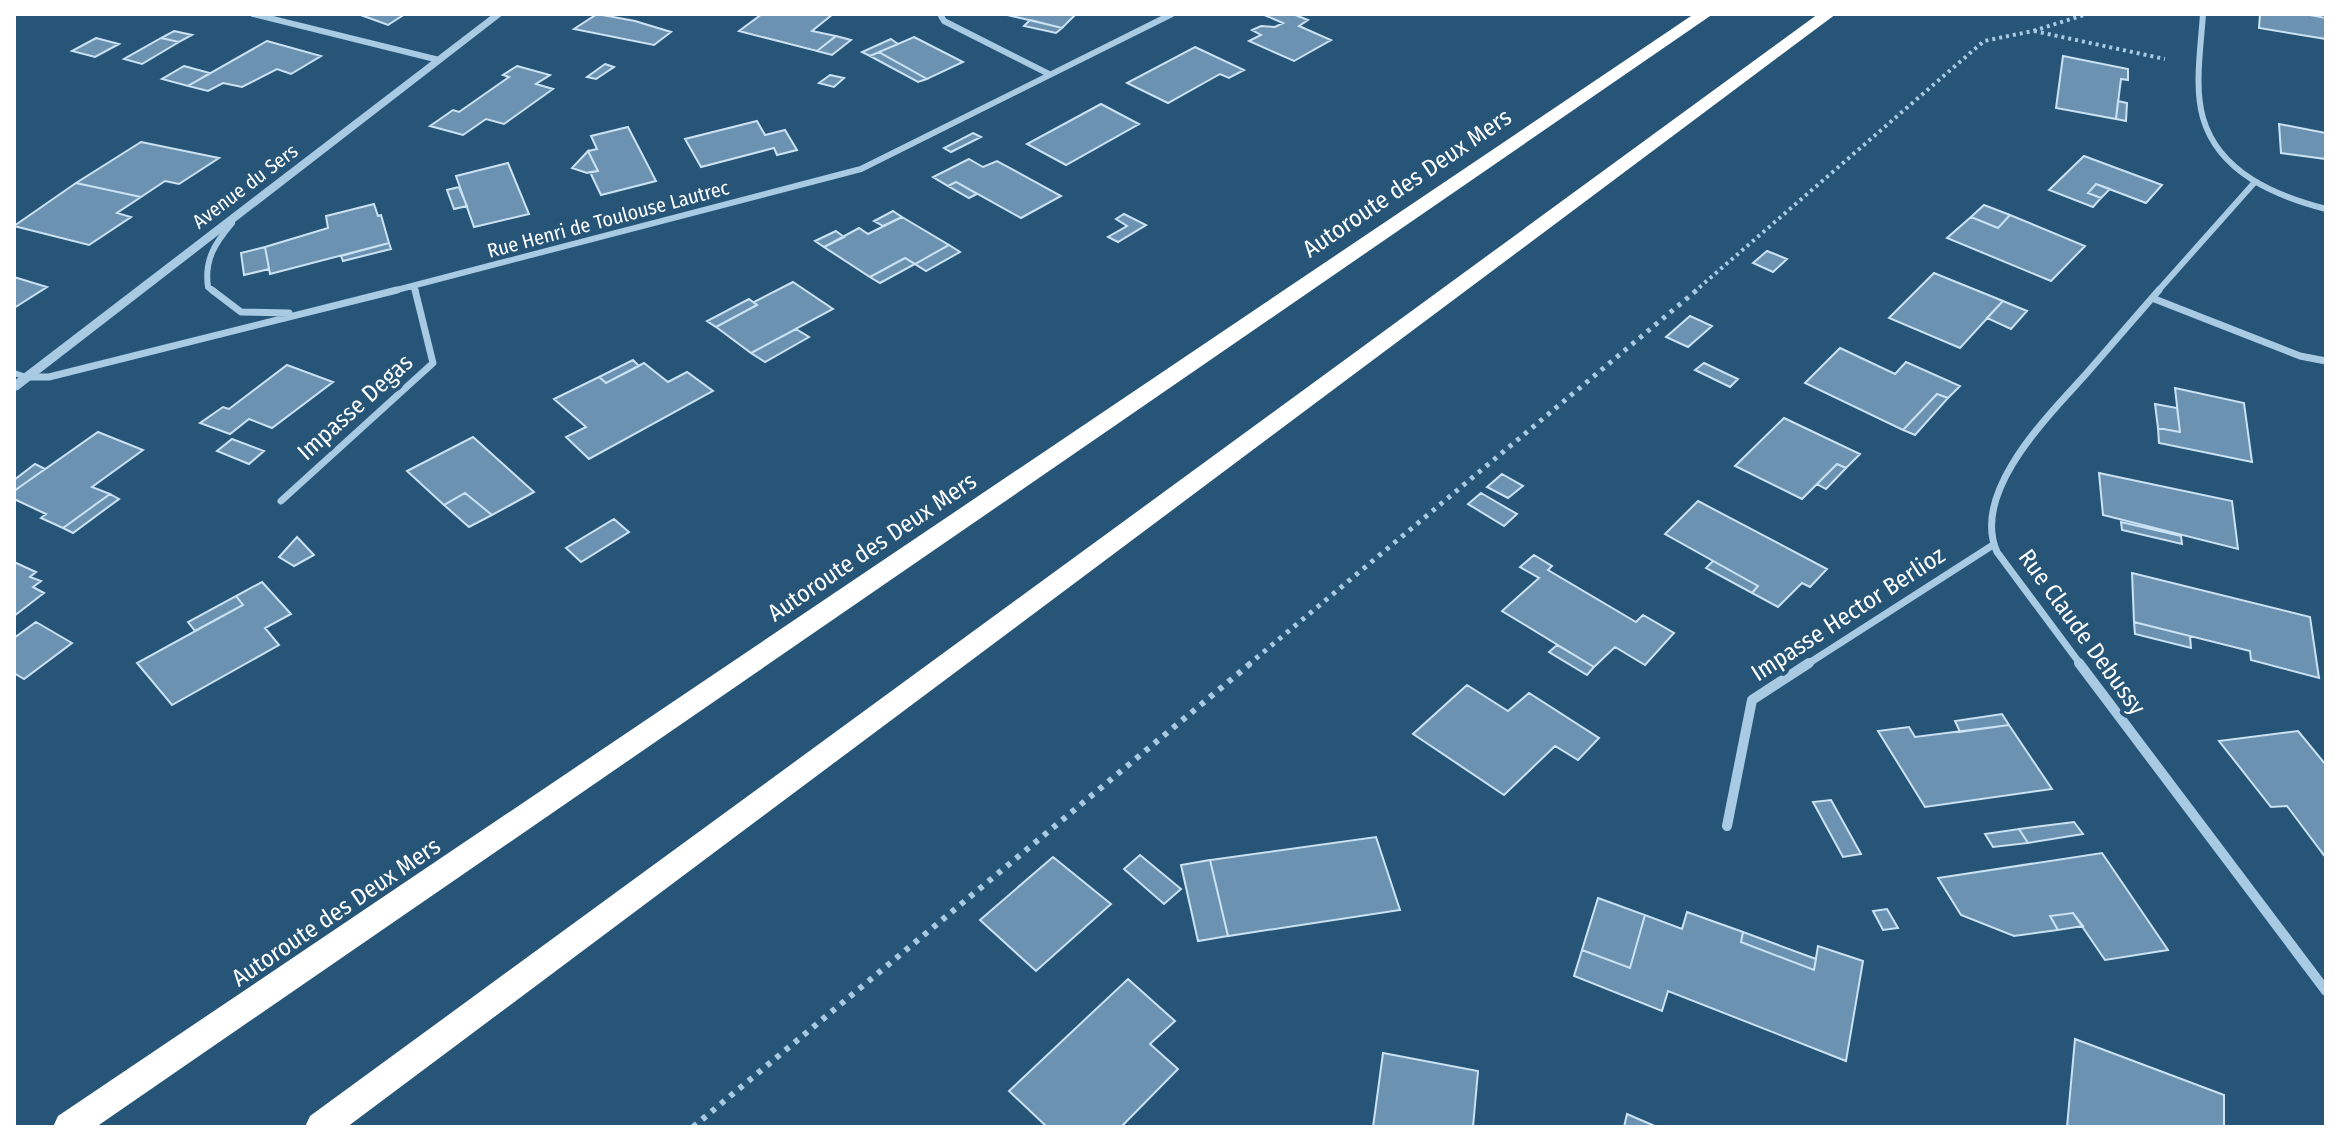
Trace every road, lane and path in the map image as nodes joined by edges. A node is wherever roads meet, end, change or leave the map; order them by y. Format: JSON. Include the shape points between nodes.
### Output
{"nodes":[{"id":1,"x":253,"y":14,"type":"edge"},
{"id":2,"x":499,"y":14,"type":"edge"},
{"id":3,"x":940,"y":14,"type":"edge"},
{"id":4,"x":1172,"y":14,"type":"edge"},
{"id":5,"x":1705,"y":14,"type":"edge"},
{"id":6,"x":1828,"y":14,"type":"edge"},
{"id":7,"x":2087,"y":14,"type":"edge"},
{"id":8,"x":2203,"y":14,"type":"edge"},
{"id":9,"x":2033,"y":31,"type":"junction"},
{"id":10,"x":439,"y":60,"type":"junction"},
{"id":11,"x":2202,"y":67,"type":"junction"},
{"id":12,"x":1049,"y":74,"type":"junction"},
{"id":13,"x":2254,"y":183,"type":"junction"},
{"id":14,"x":245,"y":209,"type":"junction"},
{"id":15,"x":2326,"y":209,"type":"edge"},
{"id":16,"x":414,"y":286,"type":"junction"},
{"id":17,"x":2152,"y":298,"type":"junction"},
{"id":18,"x":305,"y":313,"type":"junction"},
{"id":19,"x":2326,"y":361,"type":"edge"},
{"id":20,"x":20,"y":375,"type":"edge"},
{"id":21,"x":14,"y":387,"type":"edge"},
{"id":22,"x":281,"y":501,"type":"dead end"},
{"id":23,"x":1993,"y":545,"type":"junction"},
{"id":24,"x":1727,"y":826,"type":"dead end"},
{"id":25,"x":2326,"y":991,"type":"edge"},
{"id":26,"x":69,"y":1127,"type":"edge"},
{"id":27,"x":321,"y":1127,"type":"edge"},
{"id":28,"x":693,"y":1127,"type":"edge"}],
"edges":[{"from":1,"to":10,"type":"street"},
{"from":2,"to":10,"type":"street","name":"Avenue du Sers"},
{"from":3,"to":12,"type":"street","via":[[944,21]]},
{"from":4,"to":12,"type":"street","name":"Rue Henri de Toulouse Lautrec"},
{"from":5,"to":26,"type":"highway","name":"Autoroute des Deux Mers"},
{"from":6,"to":27,"type":"highway"},
{"from":7,"to":9,"type":"path"},
{"from":8,"to":11,"type":"street"},
{"from":9,"to":11,"type":"path"},
{"from":9,"to":28,"type":"path","via":[[1984,41],[1644,336]]},
{"from":10,"to":14,"type":"street","name":"Avenue du Sers"},
{"from":11,"to":13,"type":"street","via":[[2202,117],[2207,129],[2231,163]]},
{"from":12,"to":16,"type":"street","name":"Rue Henri de Toulouse Lautrec","via":[[861,169]]},
{"from":13,"to":15,"type":"street"},
{"from":13,"to":17,"type":"street","name":"Rue Claude Debussy"},
{"from":14,"to":18,"type":"street","via":[[214,242],[204,269],[208,287],[241,312]]},
{"from":14,"to":20,"type":"street","name":"Avenue du Sers"},
{"from":16,"to":18,"type":"street","name":"Rue Henri de Toulouse Lautrec"},
{"from":16,"to":22,"type":"street","name":"Impasse Degas","via":[[433,363]]},
{"from":17,"to":19,"type":"street","via":[[2300,356]]},
{"from":17,"to":23,"type":"street","name":"Rue Claude Debussy","via":[[2011,463],[1996,499]]},
{"from":18,"to":20,"type":"street","name":"Rue Henri de Toulouse Lautrec","via":[[49,377]]},
{"from":20,"to":21,"type":"street","name":"Avenue du Sers"},
{"from":23,"to":24,"type":"street","name":"Impasse Hector Berlioz","via":[[1752,700]]},
{"from":23,"to":25,"type":"street","name":"Rue Claude Debussy"}]}
